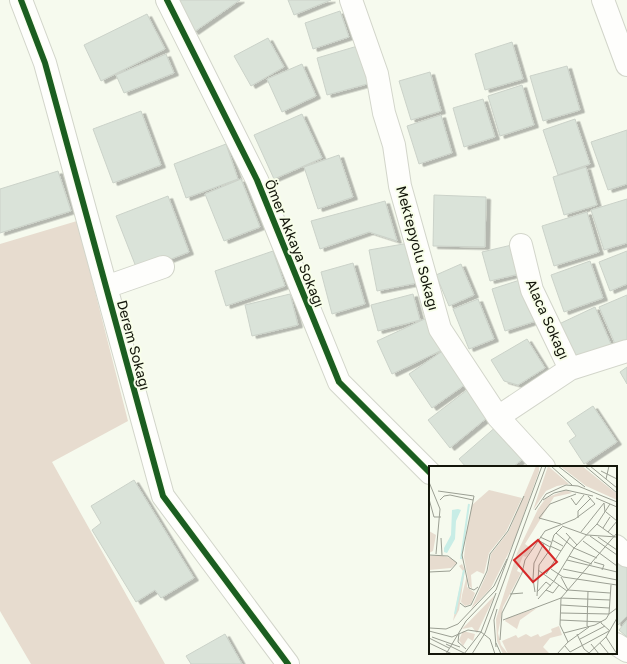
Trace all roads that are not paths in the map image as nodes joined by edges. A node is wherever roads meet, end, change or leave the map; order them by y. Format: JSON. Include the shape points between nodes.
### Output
{"nodes":[{"id":1,"x":21,"y":0,"type":"edge"},
{"id":2,"x":167,"y":0,"type":"edge"},
{"id":3,"x":351,"y":0,"type":"edge"},
{"id":4,"x":603,"y":0,"type":"edge"},
{"id":5,"x":627,"y":65,"type":"edge"},
{"id":6,"x":521,"y":245,"type":"dead end"},
{"id":7,"x":163,"y":267,"type":"dead end"},
{"id":8,"x":106,"y":288,"type":"junction"},
{"id":9,"x":627,"y":351,"type":"edge"},
{"id":10,"x":570,"y":369,"type":"junction"},
{"id":11,"x":498,"y":417,"type":"junction"},
{"id":12,"x":543,"y":466,"type":"edge"},
{"id":13,"x":429,"y":472,"type":"edge"},
{"id":14,"x":617,"y":547,"type":"edge"},
{"id":15,"x":627,"y":556,"type":"edge"},
{"id":16,"x":617,"y":645,"type":"edge"},
{"id":17,"x":627,"y":651,"type":"edge"},
{"id":18,"x":288,"y":664,"type":"edge"}],
"edges":[{"from":1,"to":8,"type":"street","name":"Derem Sokağı","via":[[45,63]]},
{"from":2,"to":13,"type":"street","name":"Ömer Akkaya Sokağı","via":[[257,180],[339,382]]},
{"from":3,"to":11,"type":"street","name":"Mektepyolu Sokağı","via":[[377,74],[384,113],[394,146],[400,186],[440,329]]},
{"from":4,"to":5,"type":"street"},
{"from":6,"to":10,"type":"street","name":"Alaca Sokağı","via":[[532,290]]},
{"from":7,"to":8,"type":"street"},
{"from":8,"to":18,"type":"street","name":"Derem Sokağı","via":[[163,496]]},
{"from":9,"to":10,"type":"street"},
{"from":10,"to":11,"type":"street"},
{"from":11,"to":12,"type":"street","name":"Mektepyolu Sokağı"},
{"from":14,"to":15,"type":"street"},
{"from":16,"to":17,"type":"street"}]}
